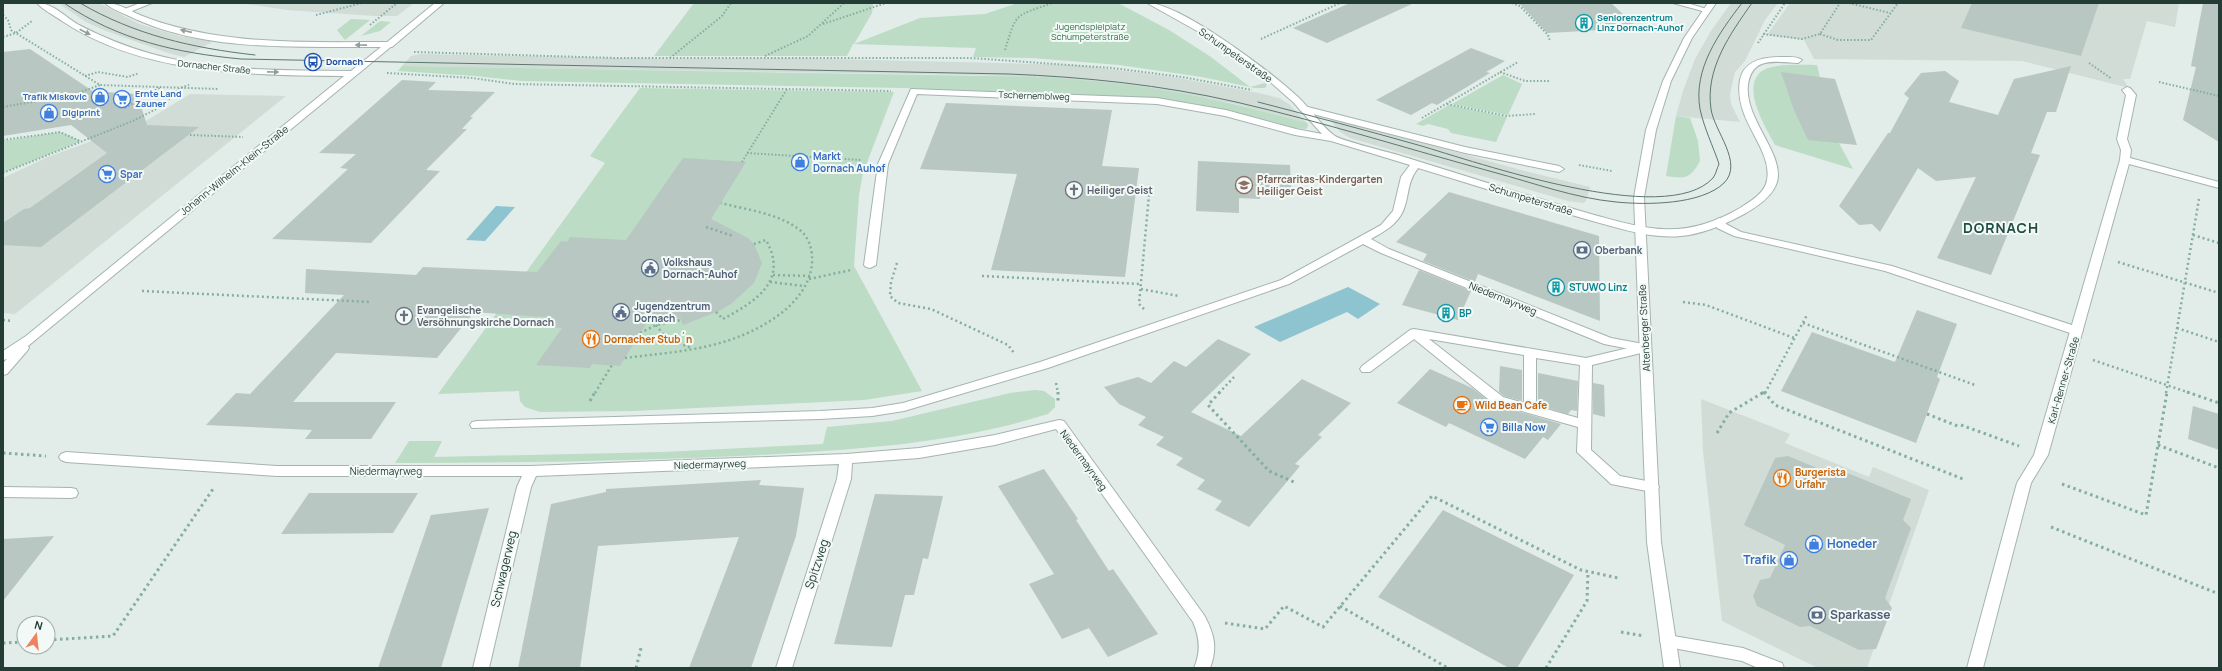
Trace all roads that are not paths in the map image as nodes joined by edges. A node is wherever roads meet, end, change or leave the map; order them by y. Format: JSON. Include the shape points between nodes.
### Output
{"nodes":[{"id":1,"x":41,"y":3,"type":"edge"},
{"id":2,"x":109,"y":3,"type":"edge"},
{"id":3,"x":148,"y":3,"type":"edge"},
{"id":4,"x":440,"y":3,"type":"edge"},
{"id":5,"x":1151,"y":3,"type":"edge"},
{"id":6,"x":1677,"y":3,"type":"edge"},
{"id":7,"x":1709,"y":6,"type":"edge"},
{"id":8,"x":124,"y":11,"type":"junction"},
{"id":9,"x":389,"y":45,"type":"junction"},
{"id":10,"x":1798,"y":60,"type":"dead end"},
{"id":11,"x":354,"y":74,"type":"junction"},
{"id":12,"x":2127,"y":90,"type":"road end"},
{"id":13,"x":1304,"y":109,"type":"junction"},
{"id":14,"x":1332,"y":138,"type":"junction"},
{"id":15,"x":2125,"y":160,"type":"junction"},
{"id":16,"x":1416,"y":164,"type":"junction"},
{"id":17,"x":1559,"y":169,"type":"dead end"},
{"id":18,"x":2219,"y":185,"type":"edge"},
{"id":19,"x":1719,"y":221,"type":"junction"},
{"id":20,"x":1640,"y":228,"type":"junction"},
{"id":21,"x":1364,"y":240,"type":"junction"},
{"id":22,"x":870,"y":265,"type":"road end"},
{"id":23,"x":2077,"y":331,"type":"junction"},
{"id":24,"x":1414,"y":333,"type":"junction"},
{"id":25,"x":30,"y":339,"type":"junction"},
{"id":26,"x":1645,"y":348,"type":"junction"},
{"id":27,"x":1530,"y":353,"type":"junction"},
{"id":28,"x":3,"y":356,"type":"edge"},
{"id":29,"x":1586,"y":362,"type":"junction"},
{"id":30,"x":1366,"y":370,"type":"dead end"},
{"id":31,"x":3,"y":371,"type":"edge"},
{"id":32,"x":1530,"y":409,"type":"junction"},
{"id":33,"x":1584,"y":424,"type":"junction"},
{"id":34,"x":477,"y":425,"type":"dead end"},
{"id":35,"x":66,"y":457,"type":"road end"},
{"id":36,"x":846,"y":459,"type":"junction"},
{"id":37,"x":531,"y":471,"type":"junction"},
{"id":38,"x":1652,"y":487,"type":"junction"},
{"id":39,"x":3,"y":492,"type":"edge"},
{"id":40,"x":71,"y":493,"type":"dead end"},
{"id":41,"x":1668,"y":641,"type":"junction"},
{"id":42,"x":481,"y":668,"type":"edge"},
{"id":43,"x":784,"y":668,"type":"edge"},
{"id":44,"x":1202,"y":668,"type":"edge"},
{"id":45,"x":1672,"y":668,"type":"edge"},
{"id":46,"x":1776,"y":668,"type":"edge"},
{"id":47,"x":1974,"y":668,"type":"edge"}],
"edges":[{"from":1,"to":11,"type":"street","name":"Dornacher Straße","one_way":true,"via":[[78,28],[100,39],[168,62],[234,71]]},
{"from":2,"to":8,"type":"street"},
{"from":3,"to":8,"type":"street"},
{"from":4,"to":9,"type":"street","name":"Johann-Wilhelm-Klein-Straße"},
{"from":5,"to":13,"type":"street","name":"Schumpeterstraße","via":[[1244,58],[1273,80]]},
{"from":6,"to":7,"type":"street"},
{"from":7,"to":20,"type":"street","name":"Altenberger Straße","via":[[1680,52],[1655,116],[1640,190]]},
{"from":9,"to":8,"type":"street","one_way":true,"via":[[276,43],[225,38],[169,27]]},
{"from":9,"to":11,"type":"street","name":"Johann-Wilhelm-Klein-Straße"},
{"from":10,"to":19,"type":"street","name":"Schumpeterstraße","via":[[1756,63],[1747,71],[1741,92],[1742,101],[1768,152],[1774,178],[1763,196],[1741,211]]},
{"from":11,"to":25,"type":"street","name":"Johann-Wilhelm-Klein-Straße","via":[[275,136]]},
{"from":12,"to":15,"type":"street","name":"Karl-Renner-Straße","via":[[2131,95],[2122,140],[2126,150]]},
{"from":13,"to":14,"type":"street","name":"Schumpeterstraße"},
{"from":13,"to":17,"type":"street","via":[[1465,150]]},
{"from":14,"to":16,"type":"street","name":"Schumpeterstraße"},
{"from":14,"to":22,"type":"street","name":"Tschernemblweg","via":[[1295,132],[1226,113],[1157,101],[914,91],[883,164]]},
{"from":15,"to":18,"type":"street"},
{"from":15,"to":23,"type":"street","name":"Karl-Renner-Straße"},
{"from":16,"to":20,"type":"street","name":"Schumpeterstraße","via":[[1588,217]]},
{"from":16,"to":21,"type":"street","via":[[1406,177],[1402,201],[1396,216],[1385,227]]},
{"from":19,"to":20,"type":"street","name":"Schumpeterstraße","via":[[1682,234]]},
{"from":19,"to":23,"type":"street","via":[[1722,226],[1738,234],[1877,265]]},
{"from":20,"to":26,"type":"street","name":"Altenberger Straße"},
{"from":21,"to":26,"type":"street","name":"Niedermayrweg","via":[[1385,251],[1608,341]]},
{"from":21,"to":34,"type":"street","via":[[1285,282],[1044,365],[904,407],[872,412]]},
{"from":23,"to":47,"type":"street","name":"Karl-Renner-Straße","via":[[2041,455],[2024,483]]},
{"from":24,"to":27,"type":"street"},
{"from":24,"to":30,"type":"street"},
{"from":24,"to":32,"type":"street","via":[[1498,400]]},
{"from":25,"to":28,"type":"street","name":"Johann-Wilhelm-Klein-Straße"},
{"from":25,"to":31,"type":"street","name":"Johann-Wilhelm-Klein-Straße"},
{"from":26,"to":29,"type":"street"},
{"from":26,"to":38,"type":"street","name":"Altenberger Straße"},
{"from":27,"to":29,"type":"street"},
{"from":27,"to":32,"type":"street"},
{"from":29,"to":33,"type":"street"},
{"from":32,"to":33,"type":"street"},
{"from":33,"to":38,"type":"street","via":[[1584,452],[1616,480]]},
{"from":35,"to":37,"type":"street","name":"Niedermayrweg","via":[[277,471]]},
{"from":36,"to":37,"type":"street","name":"Niedermayrweg"},
{"from":36,"to":43,"type":"street","name":"Spitzweg","via":[[844,479]]},
{"from":36,"to":44,"type":"street","name":"Niedermayrweg","via":[[919,453],[995,440],[1059,424],[1199,619],[1208,638],[1206,660]]},
{"from":37,"to":42,"type":"street","name":"Schwagerweg","via":[[524,487]]},
{"from":38,"to":41,"type":"street","name":"Altenberger Straße","via":[[1655,548]]},
{"from":39,"to":40,"type":"street"},
{"from":41,"to":45,"type":"street","name":"Altenberger Straße"},
{"from":41,"to":46,"type":"street","via":[[1743,655]]}]}
